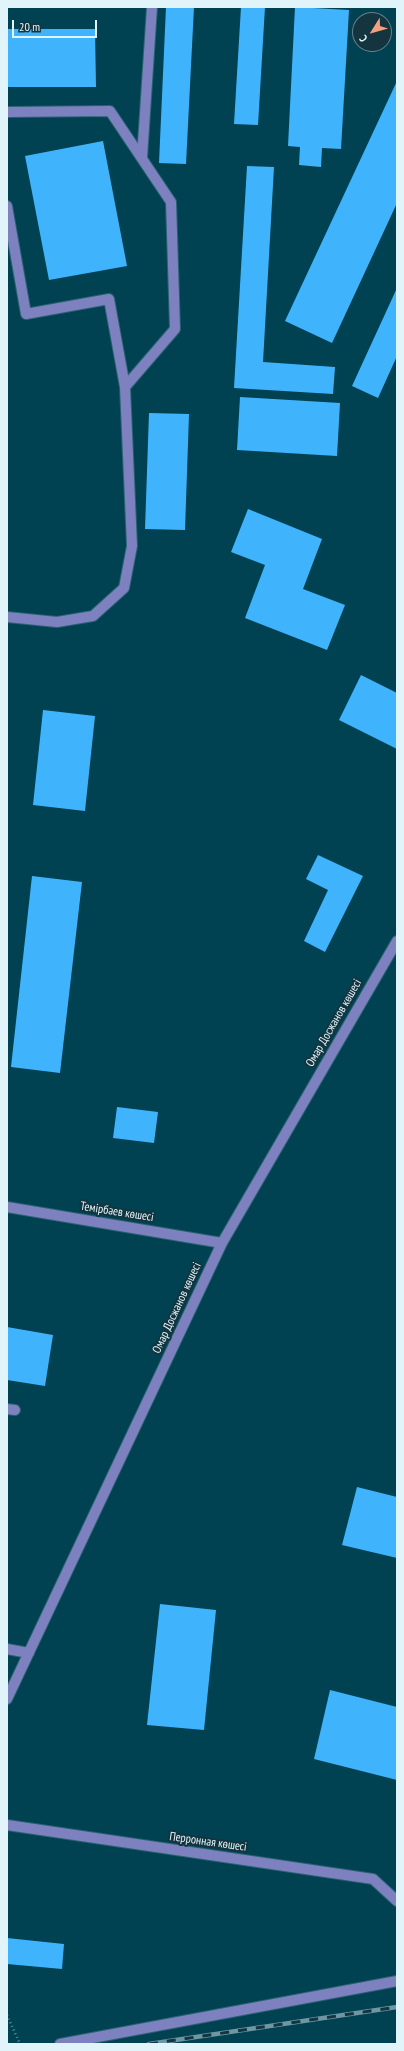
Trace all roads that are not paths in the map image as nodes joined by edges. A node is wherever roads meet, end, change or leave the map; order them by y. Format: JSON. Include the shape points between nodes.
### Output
{"nodes":[{"id":1,"x":152,"y":7,"type":"edge"},
{"id":2,"x":7,"y":112,"type":"edge"},
{"id":3,"x":142,"y":158,"type":"junction"},
{"id":4,"x":7,"y":206,"type":"edge"},
{"id":5,"x":125,"y":387,"type":"junction"},
{"id":6,"x":7,"y":617,"type":"edge"},
{"id":7,"x":397,"y":941,"type":"edge"},
{"id":8,"x":7,"y":1207,"type":"edge"},
{"id":9,"x":222,"y":1243,"type":"junction"},
{"id":10,"x":7,"y":1649,"type":"edge"},
{"id":11,"x":29,"y":1653,"type":"junction"},
{"id":12,"x":7,"y":1699,"type":"edge"},
{"id":13,"x":7,"y":1825,"type":"edge"},
{"id":14,"x":397,"y":1901,"type":"edge"},
{"id":15,"x":397,"y":1981,"type":"edge"},
{"id":16,"x":60,"y":2044,"type":"edge"}],
"edges":[{"from":1,"to":3,"type":"street"},
{"from":2,"to":3,"type":"street","via":[[110,110]]},
{"from":3,"to":5,"type":"street","via":[[171,202],[175,329]]},
{"from":4,"to":5,"type":"street","via":[[26,314],[109,299]]},
{"from":5,"to":6,"type":"street","via":[[132,546],[124,588],[93,616],[57,622]]},
{"from":7,"to":9,"type":"street","name":"Омар Досжанов көшесі"},
{"from":8,"to":9,"type":"street","name":"Темірбаев көшесі"},
{"from":9,"to":11,"type":"street","name":"Омар Досжанов көшесі"},
{"from":10,"to":11,"type":"street"},
{"from":11,"to":12,"type":"street","name":"Омар Досжанов көшесі"},
{"from":13,"to":14,"type":"street","name":"Перронная көшесі","via":[[372,1880]]},
{"from":15,"to":16,"type":"street"}]}
